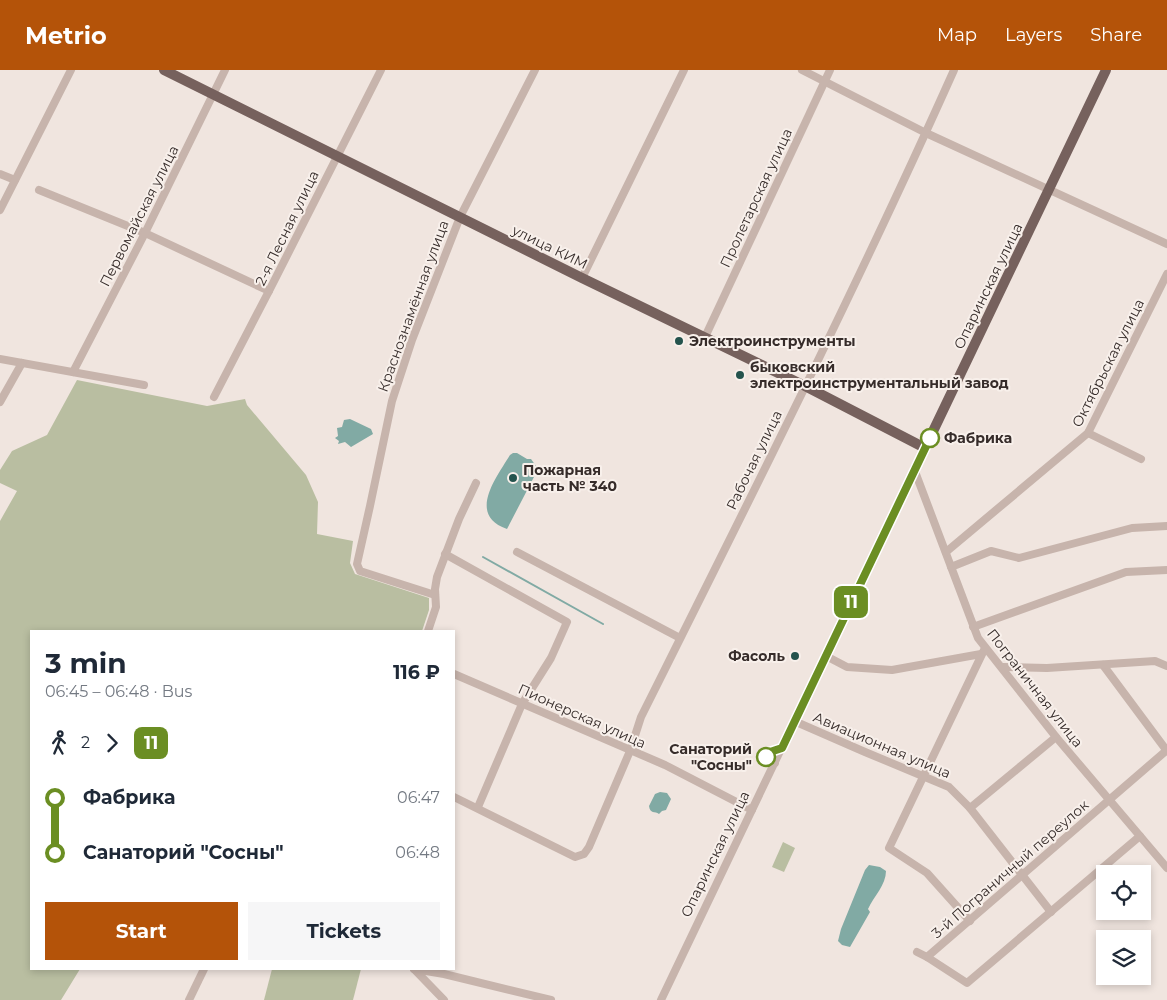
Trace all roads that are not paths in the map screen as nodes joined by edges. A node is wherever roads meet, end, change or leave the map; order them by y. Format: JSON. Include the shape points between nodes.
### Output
{"nodes":[{"id":1,"x":71,"y":70,"type":"edge"},
{"id":2,"x":164,"y":70,"type":"edge"},
{"id":3,"x":225,"y":70,"type":"edge"},
{"id":4,"x":381,"y":70,"type":"edge"},
{"id":5,"x":535,"y":70,"type":"edge"},
{"id":6,"x":684,"y":70,"type":"edge"},
{"id":7,"x":802,"y":70,"type":"edge"},
{"id":8,"x":830,"y":70,"type":"edge"},
{"id":9,"x":954,"y":70,"type":"edge"},
{"id":10,"x":1106,"y":70,"type":"edge"},
{"id":11,"x":825,"y":82,"type":"junction"},
{"id":12,"x":213,"y":94,"type":"junction"},
{"id":13,"x":926,"y":133,"type":"junction"},
{"id":14,"x":337,"y":156,"type":"junction"},
{"id":15,"x":0,"y":174,"type":"edge"},
{"id":16,"x":15,"y":180,"type":"junction"},
{"id":17,"x":39,"y":190,"type":"dead end"},
{"id":18,"x":1049,"y":190,"type":"junction"},
{"id":19,"x":0,"y":210,"type":"edge"},
{"id":20,"x":460,"y":217,"type":"junction"},
{"id":21,"x":145,"y":233,"type":"junction"},
{"id":22,"x":1167,"y":244,"type":"edge"},
{"id":23,"x":1167,"y":274,"type":"edge"},
{"id":24,"x":582,"y":278,"type":"junction"},
{"id":25,"x":269,"y":291,"type":"junction"},
{"id":26,"x":705,"y":337,"type":"junction"},
{"id":27,"x":0,"y":359,"type":"edge"},
{"id":28,"x":22,"y":363,"type":"junction"},
{"id":29,"x":73,"y":372,"type":"junction"},
{"id":30,"x":144,"y":385,"type":"dead end"},
{"id":31,"x":805,"y":386,"type":"junction"},
{"id":32,"x":214,"y":397,"type":"dead end"},
{"id":33,"x":0,"y":402,"type":"edge"},
{"id":34,"x":1088,"y":434,"type":"junction"},
{"id":35,"x":925,"y":448,"type":"junction"},
{"id":36,"x":1141,"y":459,"type":"dead end"},
{"id":37,"x":914,"y":469,"type":"junction"},
{"id":38,"x":476,"y":483,"type":"dead end"},
{"id":39,"x":1167,"y":526,"type":"edge"},
{"id":40,"x":517,"y":552,"type":"dead end"},
{"id":41,"x":946,"y":552,"type":"junction"},
{"id":42,"x":446,"y":554,"type":"junction"},
{"id":43,"x":951,"y":567,"type":"junction"},
{"id":44,"x":1167,"y":570,"type":"edge"},
{"id":45,"x":435,"y":595,"type":"junction"},
{"id":46,"x":973,"y":627,"type":"junction"},
{"id":47,"x":428,"y":630,"type":"edge"},
{"id":48,"x":680,"y":638,"type":"junction"},
{"id":49,"x":983,"y":651,"type":"junction"},
{"id":50,"x":826,"y":656,"type":"junction"},
{"id":51,"x":1103,"y":665,"type":"junction"},
{"id":52,"x":1167,"y":666,"type":"edge"},
{"id":53,"x":1002,"y":667,"type":"junction"},
{"id":54,"x":455,"y":674,"type":"edge"},
{"id":55,"x":522,"y":704,"type":"junction"},
{"id":56,"x":794,"y":720,"type":"junction"},
{"id":57,"x":1056,"y":737,"type":"junction"},
{"id":58,"x":630,"y":751,"type":"junction"},
{"id":59,"x":1167,"y":751,"type":"edge"},
{"id":60,"x":922,"y":775,"type":"junction"},
{"id":61,"x":455,"y":797,"type":"edge"},
{"id":62,"x":1109,"y":799,"type":"junction"},
{"id":63,"x":478,"y":807,"type":"junction"},
{"id":64,"x":970,"y":808,"type":"junction"},
{"id":65,"x":752,"y":810,"type":"junction"},
{"id":66,"x":1140,"y":836,"type":"junction"},
{"id":67,"x":1167,"y":868,"type":"edge"},
{"id":68,"x":1022,"y":875,"type":"junction"},
{"id":69,"x":1051,"y":912,"type":"junction"},
{"id":70,"x":970,"y":921,"type":"junction"},
{"id":71,"x":917,"y":952,"type":"dead end"},
{"id":72,"x":927,"y":957,"type":"junction"},
{"id":73,"x":204,"y":970,"type":"edge"},
{"id":74,"x":415,"y":970,"type":"edge"},
{"id":75,"x":420,"y":970,"type":"edge"},
{"id":76,"x":189,"y":1000,"type":"edge"},
{"id":77,"x":444,"y":1000,"type":"edge"},
{"id":78,"x":550,"y":1000,"type":"edge"},
{"id":79,"x":661,"y":1000,"type":"edge"}],
"edges":[{"from":1,"to":16,"type":"street"},
{"from":2,"to":12,"type":"main road","name":"улица КИМ"},
{"from":3,"to":12,"type":"street","name":"Первомайская улица"},
{"from":4,"to":14,"type":"street","name":"2-я Лесная улица"},
{"from":5,"to":20,"type":"street","name":"Краснознамённая улица"},
{"from":6,"to":24,"type":"street"},
{"from":7,"to":11,"type":"street"},
{"from":8,"to":11,"type":"street","name":"Пролетарская улица"},
{"from":9,"to":13,"type":"street","name":"Рабочая улица"},
{"from":10,"to":18,"type":"main road","name":"Опаринская улица"},
{"from":11,"to":13,"type":"street"},
{"from":11,"to":26,"type":"street","name":"Пролетарская улица"},
{"from":12,"to":14,"type":"main road","name":"улица КИМ"},
{"from":12,"to":21,"type":"street","name":"Первомайская улица"},
{"from":13,"to":18,"type":"street"},
{"from":13,"to":31,"type":"street","name":"Рабочая улица"},
{"from":14,"to":20,"type":"main road","name":"улица КИМ"},
{"from":14,"to":25,"type":"street","name":"2-я Лесная улица"},
{"from":15,"to":16,"type":"street"},
{"from":16,"to":19,"type":"street"},
{"from":17,"to":21,"type":"street"},
{"from":18,"to":22,"type":"street"},
{"from":18,"to":35,"type":"main road","name":"Опаринская улица"},
{"from":20,"to":24,"type":"main road","name":"улица КИМ"},
{"from":20,"to":45,"type":"street","name":"Краснознамённая улица","via":[[392,401],[357,564],[360,571]]},
{"from":21,"to":25,"type":"street"},
{"from":21,"to":29,"type":"street","name":"Первомайская улица"},
{"from":23,"to":34,"type":"street","name":"Октябрьская улица"},
{"from":24,"to":26,"type":"main road","name":"улица КИМ"},
{"from":25,"to":32,"type":"street","name":"2-я Лесная улица"},
{"from":26,"to":31,"type":"main road","name":"улица КИМ"},
{"from":27,"to":28,"type":"street"},
{"from":28,"to":29,"type":"street"},
{"from":28,"to":33,"type":"street"},
{"from":29,"to":30,"type":"street"},
{"from":31,"to":35,"type":"main road","name":"улица КИМ"},
{"from":31,"to":48,"type":"street","name":"Рабочая улица"},
{"from":34,"to":36,"type":"street"},
{"from":34,"to":41,"type":"street","name":"Октябрьская улица"},
{"from":35,"to":37,"type":"street","name":"Опаринская улица"},
{"from":37,"to":41,"type":"street","name":"Пограничная улица"},
{"from":37,"to":50,"type":"street","name":"Опаринская улица"},
{"from":38,"to":42,"type":"street","via":[[458,519]]},
{"from":39,"to":43,"type":"street","via":[[1132,528],[1019,558],[991,552]]},
{"from":40,"to":48,"type":"street"},
{"from":41,"to":43,"type":"street","name":"Пограничная улица"},
{"from":42,"to":45,"type":"street","via":[[437,577]]},
{"from":42,"to":55,"type":"street","via":[[567,622],[551,658]]},
{"from":43,"to":46,"type":"street","name":"Пограничная улица"},
{"from":44,"to":46,"type":"street","via":[[1126,572]]},
{"from":45,"to":47,"type":"street","via":[[436,607]]},
{"from":46,"to":49,"type":"street","name":"Пограничная улица"},
{"from":48,"to":58,"type":"street","name":"Рабочая улица","via":[[641,717]]},
{"from":49,"to":50,"type":"street","via":[[892,670],[847,667]]},
{"from":49,"to":53,"type":"street","name":"Пограничная улица"},
{"from":49,"to":60,"type":"street"},
{"from":50,"to":56,"type":"street","name":"Опаринская улица"},
{"from":51,"to":52,"type":"street","via":[[1155,661]]},
{"from":51,"to":53,"type":"street"},
{"from":51,"to":59,"type":"street"},
{"from":53,"to":57,"type":"street","name":"Пограничная улица"},
{"from":54,"to":55,"type":"street","name":"Пионерская улица"},
{"from":55,"to":58,"type":"street","name":"Пионерская улица"},
{"from":55,"to":63,"type":"street"},
{"from":56,"to":60,"type":"street","name":"Авиационная улица"},
{"from":56,"to":65,"type":"street","name":"Опаринская улица","via":[[782,748],[766,757],[768,762],[774,763]]},
{"from":57,"to":62,"type":"street","name":"Пограничная улица"},
{"from":57,"to":64,"type":"street"},
{"from":58,"to":63,"type":"street","name":"Рабочая улица","via":[[584,854],[575,857]]},
{"from":58,"to":65,"type":"street","name":"Пионерская улица","via":[[665,765]]},
{"from":59,"to":62,"type":"street","name":"3-й Пограничный переулок"},
{"from":60,"to":64,"type":"street","name":"Авиационная улица","via":[[950,787]]},
{"from":60,"to":70,"type":"street","via":[[888,848],[927,873]]},
{"from":61,"to":63,"type":"street"},
{"from":62,"to":66,"type":"street","name":"Пограничная улица"},
{"from":62,"to":68,"type":"street","name":"3-й Пограничный переулок"},
{"from":64,"to":68,"type":"street","name":"Авиационная улица"},
{"from":65,"to":79,"type":"street","name":"Опаринская улица"},
{"from":66,"to":67,"type":"street","name":"Пограничная улица"},
{"from":66,"to":69,"type":"street"},
{"from":68,"to":69,"type":"street","name":"Авиационная улица"},
{"from":68,"to":70,"type":"street","name":"3-й Пограничный переулок"},
{"from":69,"to":72,"type":"street","via":[[966,983]]},
{"from":70,"to":72,"type":"street","name":"3-й Пограничный переулок"},
{"from":71,"to":72,"type":"street"},
{"from":73,"to":76,"type":"street"},
{"from":74,"to":77,"type":"street"},
{"from":75,"to":78,"type":"street"}]}
